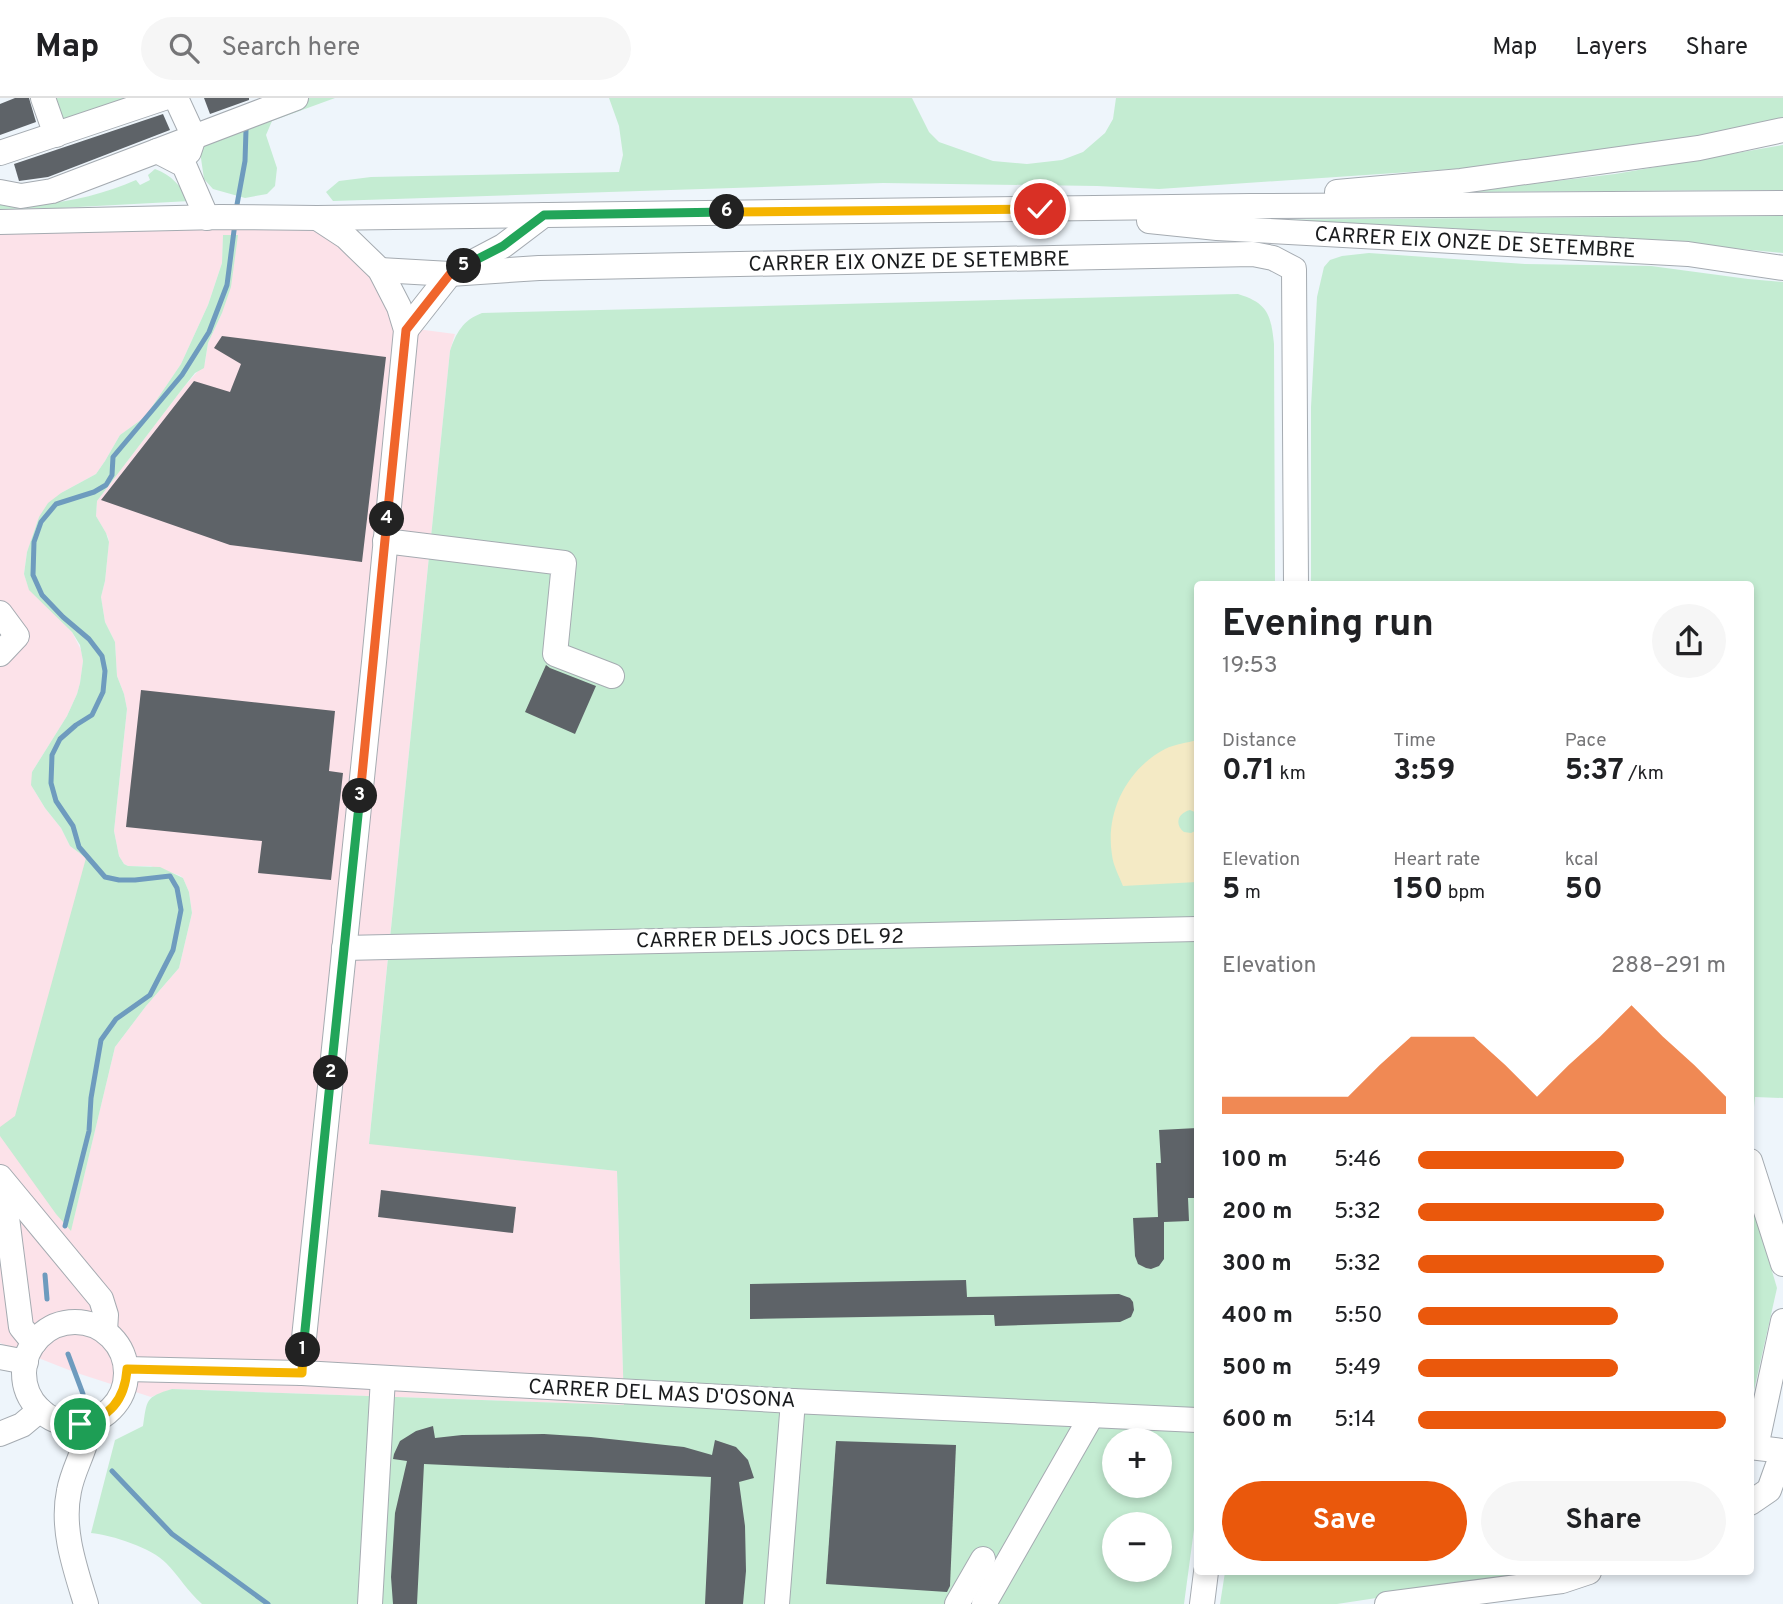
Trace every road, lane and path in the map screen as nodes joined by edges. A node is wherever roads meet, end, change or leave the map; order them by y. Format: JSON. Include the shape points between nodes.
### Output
{"nodes":[{"id":1,"x":43,"y":98,"type":"edge"},
{"id":2,"x":164,"y":98,"type":"edge"},
{"id":3,"x":176,"y":98,"type":"edge"},
{"id":4,"x":296,"y":98,"type":"edge"},
{"id":5,"x":1783,"y":130,"type":"edge"},
{"id":6,"x":56,"y":135,"type":"junction"},
{"id":7,"x":194,"y":137,"type":"junction"},
{"id":8,"x":157,"y":151,"type":"junction"},
{"id":9,"x":0,"y":153,"type":"edge"},
{"id":10,"x":184,"y":165,"type":"junction"},
{"id":11,"x":0,"y":192,"type":"edge"},
{"id":12,"x":1783,"y":203,"type":"edge"},
{"id":13,"x":1250,"y":206,"type":"junction"},
{"id":14,"x":1040,"y":209,"type":"junction"},
{"id":15,"x":544,"y":215,"type":"junction"},
{"id":16,"x":214,"y":217,"type":"junction"},
{"id":17,"x":317,"y":218,"type":"junction"},
{"id":18,"x":0,"y":222,"type":"edge"},
{"id":19,"x":503,"y":246,"type":"junction"},
{"id":20,"x":1783,"y":268,"type":"edge"},
{"id":21,"x":380,"y":270,"type":"junction"},
{"id":22,"x":522,"y":270,"type":"junction"},
{"id":23,"x":450,"y":274,"type":"junction"},
{"id":24,"x":406,"y":330,"type":"junction"},
{"id":25,"x":385,"y":541,"type":"junction"},
{"id":26,"x":1296,"y":581,"type":"edge"},
{"id":27,"x":0,"y":613,"type":"edge"},
{"id":28,"x":0,"y":654,"type":"edge"},
{"id":29,"x":612,"y":676,"type":"dead end"},
{"id":30,"x":1194,"y":929,"type":"edge"},
{"id":31,"x":344,"y":948,"type":"junction"},
{"id":32,"x":1754,"y":1173,"type":"edge"},
{"id":33,"x":0,"y":1177,"type":"edge"},
{"id":34,"x":0,"y":1184,"type":"edge"},
{"id":35,"x":1783,"y":1264,"type":"edge"},
{"id":36,"x":1783,"y":1321,"type":"edge"},
{"id":37,"x":105,"y":1331,"type":"junction"},
{"id":38,"x":30,"y":1352,"type":"junction"},
{"id":39,"x":0,"y":1357,"type":"edge"},
{"id":40,"x":127,"y":1369,"type":"junction"},
{"id":41,"x":302,"y":1373,"type":"junction"},
{"id":42,"x":383,"y":1378,"type":"junction"},
{"id":43,"x":793,"y":1401,"type":"junction"},
{"id":44,"x":40,"y":1410,"type":"junction"},
{"id":45,"x":1092,"y":1415,"type":"junction"},
{"id":46,"x":1194,"y":1420,"type":"edge"},
{"id":47,"x":88,"y":1422,"type":"junction"},
{"id":48,"x":0,"y":1434,"type":"edge"},
{"id":49,"x":1754,"y":1443,"type":"edge"},
{"id":50,"x":1754,"y":1447,"type":"edge"},
{"id":51,"x":1783,"y":1451,"type":"edge"},
{"id":52,"x":1767,"y":1497,"type":"edge"},
{"id":53,"x":983,"y":1559,"type":"dead end"},
{"id":54,"x":1206,"y":1575,"type":"edge"},
{"id":55,"x":1580,"y":1575,"type":"edge"},
{"id":56,"x":86,"y":1604,"type":"edge"},
{"id":57,"x":370,"y":1604,"type":"edge"},
{"id":58,"x":777,"y":1604,"type":"edge"},
{"id":59,"x":957,"y":1604,"type":"edge"},
{"id":60,"x":984,"y":1604,"type":"edge"},
{"id":61,"x":1202,"y":1604,"type":"edge"},
{"id":62,"x":1387,"y":1604,"type":"edge"}],
"edges":[{"from":1,"to":6,"type":"street"},
{"from":2,"to":6,"type":"street"},
{"from":3,"to":7,"type":"street"},
{"from":4,"to":7,"type":"street"},
{"from":5,"to":13,"type":"street","name":"CARRER EIX ONZE DE SETEMBRE","via":[[1699,148],[1461,181],[1310,194]]},
{"from":6,"to":9,"type":"street"},
{"from":7,"to":8,"type":"street"},
{"from":7,"to":10,"type":"street"},
{"from":8,"to":10,"type":"street"},
{"from":8,"to":11,"type":"street","via":[[52,191],[21,196]]},
{"from":10,"to":16,"type":"street"},
{"from":12,"to":13,"type":"street","name":"CARRER EIX ONZE DE SETEMBRE"},
{"from":13,"to":14,"type":"street","name":"CARRER EIX ONZE DE SETEMBRE"},
{"from":14,"to":15,"type":"street","name":"CARRER EIX ONZE DE SETEMBRE"},
{"from":14,"to":20,"type":"street","name":"CARRER EIX ONZE DE SETEMBRE","via":[[1217,228],[1688,254]]},
{"from":15,"to":17,"type":"street","name":"CARRER EIX ONZE DE SETEMBRE"},
{"from":15,"to":19,"type":"street"},
{"from":16,"to":17,"type":"street","name":"CARRER EIX ONZE DE SETEMBRE"},
{"from":16,"to":18,"type":"street","name":"CARRER EIX ONZE DE SETEMBRE"},
{"from":17,"to":21,"type":"street","via":[[346,237]]},
{"from":19,"to":22,"type":"street","via":[[508,263]]},
{"from":19,"to":23,"type":"street"},
{"from":21,"to":23,"type":"street","name":"CARRER EIX ONZE DE SETEMBRE"},
{"from":21,"to":24,"type":"street"},
{"from":22,"to":23,"type":"street","name":"CARRER EIX ONZE DE SETEMBRE"},
{"from":22,"to":26,"type":"street","name":"CARRER EIX ONZE DE SETEMBRE","via":[[1253,254],[1273,258],[1294,269]]},
{"from":23,"to":24,"type":"street"},
{"from":24,"to":25,"type":"street"},
{"from":25,"to":29,"type":"street","via":[[564,563],[555,654]]},
{"from":25,"to":31,"type":"street"},
{"from":27,"to":28,"type":"street","via":[[17,636]]},
{"from":30,"to":31,"type":"street","name":"CARRER DELS JOCS DEL 92"},
{"from":31,"to":41,"type":"street"},
{"from":32,"to":35,"type":"street"},
{"from":33,"to":37,"type":"street","via":[[101,1299]]},
{"from":34,"to":38,"type":"street","via":[[21,1328]]},
{"from":36,"to":49,"type":"street"},
{"from":37,"to":38,"type":"street","via":[[80,1321],[62,1323],[46,1331]]},
{"from":37,"to":40,"type":"street","via":[[118,1344]]},
{"from":38,"to":39,"type":"street"},
{"from":38,"to":44,"type":"street","via":[[25,1382]]},
{"from":40,"to":41,"type":"street","name":"CARRER DEL MAS D'OSONA"},
{"from":40,"to":47,"type":"street","via":[[117,1402]]},
{"from":41,"to":42,"type":"street","name":"CARRER DEL MAS D'OSONA"},
{"from":42,"to":43,"type":"street","name":"CARRER DEL MAS D'OSONA"},
{"from":42,"to":57,"type":"street"},
{"from":43,"to":45,"type":"street","name":"CARRER DEL MAS D'OSONA"},
{"from":43,"to":58,"type":"street"},
{"from":44,"to":47,"type":"street","via":[[63,1422]]},
{"from":44,"to":48,"type":"street","via":[[22,1425]]},
{"from":45,"to":46,"type":"street","name":"CARRER DEL MAS D'OSONA"},
{"from":45,"to":60,"type":"street","via":[[1055,1463],[1017,1528]]},
{"from":47,"to":56,"type":"street","via":[[68,1491],[66,1517]]},
{"from":50,"to":51,"type":"street"},
{"from":51,"to":52,"type":"street"},
{"from":53,"to":59,"type":"street"},
{"from":54,"to":61,"type":"street"},
{"from":55,"to":62,"type":"street"}]}
